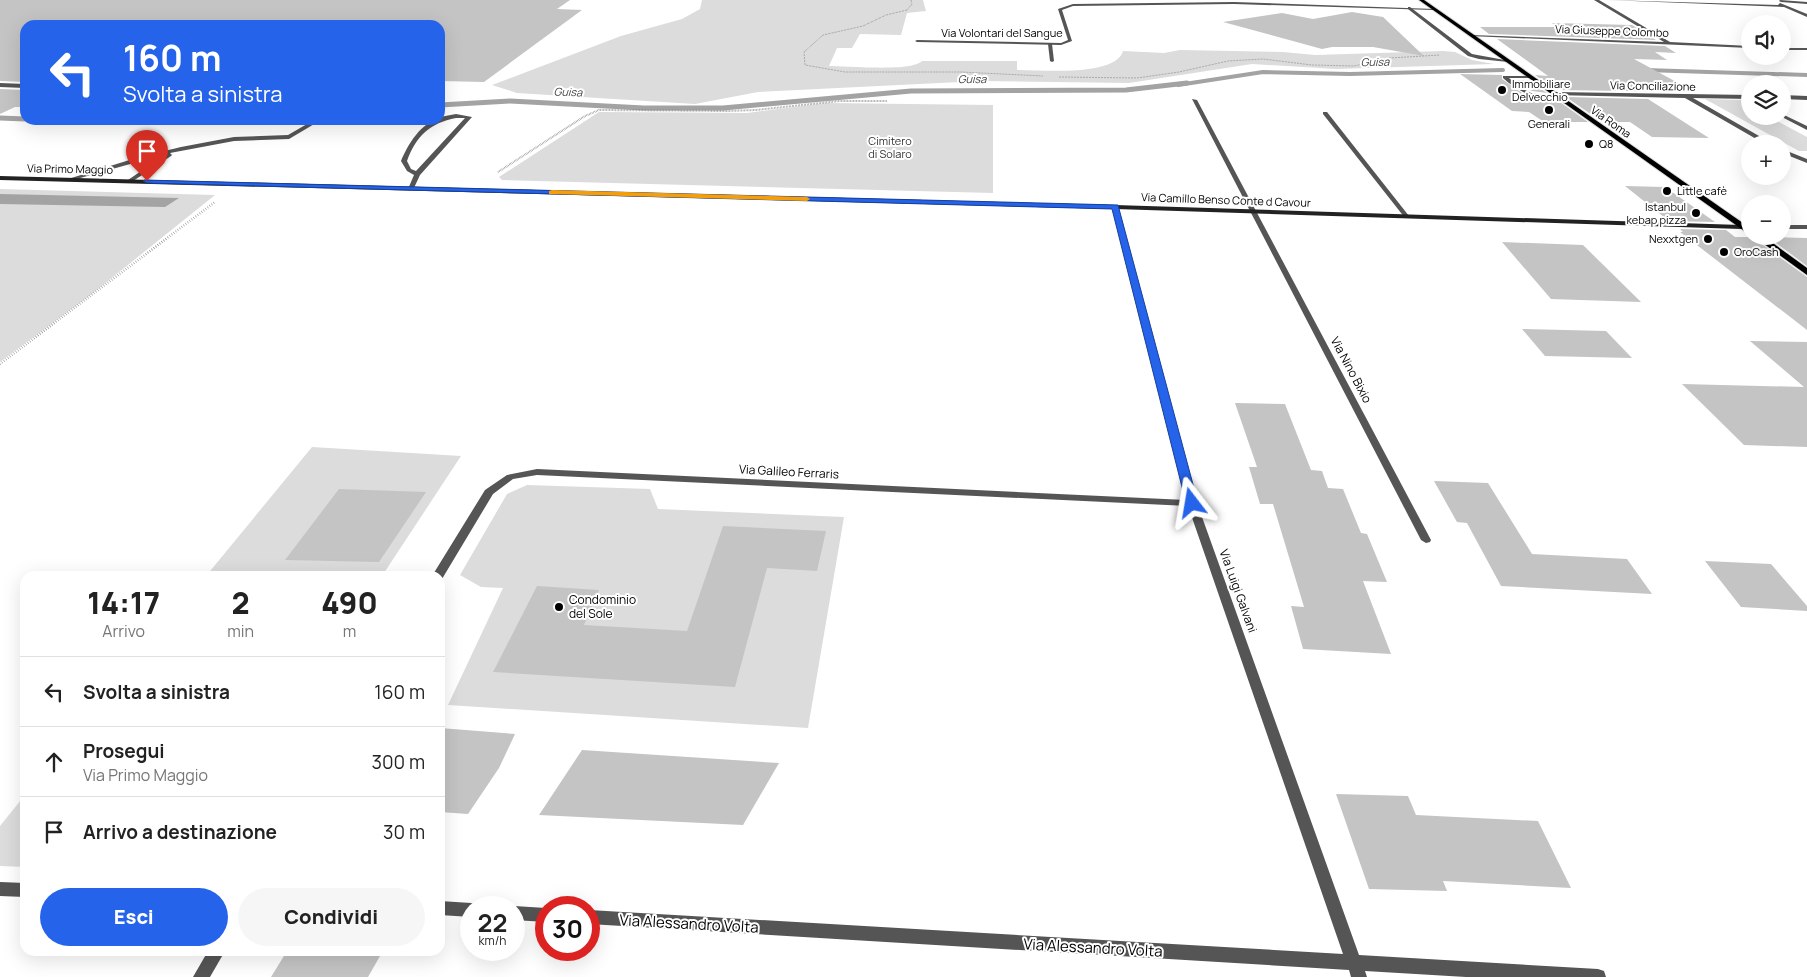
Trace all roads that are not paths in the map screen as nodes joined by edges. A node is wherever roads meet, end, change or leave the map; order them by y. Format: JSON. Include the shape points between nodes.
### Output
{"nodes":[{"id":1,"x":1421,"y":0,"type":"edge"},
{"id":2,"x":1596,"y":0,"type":"edge"},
{"id":3,"x":1609,"y":0,"type":"edge"},
{"id":4,"x":1770,"y":0,"type":"edge"},
{"id":5,"x":1778,"y":2,"type":"edge"},
{"id":6,"x":1804,"y":3,"type":"edge"},
{"id":7,"x":1785,"y":6,"type":"junction"},
{"id":8,"x":1409,"y":8,"type":"junction"},
{"id":9,"x":1433,"y":8,"type":"junction"},
{"id":10,"x":1807,"y":16,"type":"edge"},
{"id":11,"x":1472,"y":36,"type":"junction"},
{"id":12,"x":917,"y":41,"type":"dead end"},
{"id":13,"x":1050,"y":44,"type":"junction"},
{"id":14,"x":1669,"y":44,"type":"junction"},
{"id":15,"x":1741,"y":47,"type":"edge"},
{"id":16,"x":1791,"y":49,"type":"edge"},
{"id":17,"x":1807,"y":50,"type":"edge"},
{"id":18,"x":1052,"y":61,"type":"dead end"},
{"id":19,"x":1508,"y":61,"type":"junction"},
{"id":20,"x":1530,"y":77,"type":"junction"},
{"id":21,"x":0,"y":85,"type":"edge"},
{"id":22,"x":20,"y":86,"type":"edge"},
{"id":23,"x":1557,"y":96,"type":"junction"},
{"id":24,"x":1686,"y":96,"type":"junction"},
{"id":25,"x":1741,"y":97,"type":"edge"},
{"id":26,"x":1791,"y":97,"type":"edge"},
{"id":27,"x":1807,"y":98,"type":"edge"},
{"id":28,"x":1194,"y":100,"type":"dead end"},
{"id":29,"x":1324,"y":114,"type":"dead end"},
{"id":30,"x":445,"y":118,"type":"edge"},
{"id":31,"x":1791,"y":120,"type":"edge"},
{"id":32,"x":310,"y":125,"type":"edge"},
{"id":33,"x":430,"y":125,"type":"edge"},
{"id":34,"x":1807,"y":128,"type":"edge"},
{"id":35,"x":1754,"y":135,"type":"edge"},
{"id":36,"x":181,"y":149,"type":"junction"},
{"id":37,"x":1791,"y":155,"type":"edge"},
{"id":38,"x":1807,"y":161,"type":"edge"},
{"id":39,"x":417,"y":174,"type":"junction"},
{"id":40,"x":0,"y":178,"type":"edge"},
{"id":41,"x":71,"y":179,"type":"junction"},
{"id":42,"x":130,"y":181,"type":"junction"},
{"id":43,"x":230,"y":184,"type":"joint"},
{"id":44,"x":411,"y":189,"type":"junction"},
{"id":45,"x":1115,"y":207,"type":"junction"},
{"id":46,"x":1253,"y":211,"type":"junction"},
{"id":47,"x":1407,"y":216,"type":"junction"},
{"id":48,"x":1741,"y":224,"type":"edge"},
{"id":49,"x":1741,"y":227,"type":"edge"},
{"id":50,"x":1791,"y":227,"type":"edge"},
{"id":51,"x":1807,"y":227,"type":"edge"},
{"id":52,"x":1769,"y":245,"type":"edge"},
{"id":53,"x":1807,"y":272,"type":"edge"},
{"id":54,"x":1192,"y":503,"type":"junction"},
{"id":55,"x":1426,"y":540,"type":"dead end"},
{"id":56,"x":441,"y":571,"type":"edge"},
{"id":57,"x":0,"y":888,"type":"edge"},
{"id":58,"x":20,"y":890,"type":"edge"},
{"id":59,"x":445,"y":908,"type":"edge"},
{"id":60,"x":460,"y":909,"type":"edge"},
{"id":61,"x":600,"y":919,"type":"edge"},
{"id":62,"x":214,"y":956,"type":"edge"},
{"id":63,"x":1357,"y":970,"type":"edge"},
{"id":64,"x":201,"y":977,"type":"edge"},
{"id":65,"x":1598,"y":977,"type":"edge"}],
"edges":[{"from":1,"to":9,"type":"main road","name":"Via Roma"},
{"from":2,"to":14,"type":"street"},
{"from":3,"to":7,"type":"street"},
{"from":4,"to":5,"type":"street"},
{"from":5,"to":6,"type":"street"},
{"from":5,"to":7,"type":"street"},
{"from":7,"to":10,"type":"street"},
{"from":8,"to":9,"type":"street","name":"Via Volontari del Sangue"},
{"from":8,"to":13,"type":"street","name":"Via Volontari del Sangue","via":[[1234,2],[1072,5],[1060,9],[1070,41]]},
{"from":8,"to":19,"type":"street","via":[[1470,55]]},
{"from":9,"to":11,"type":"main road","name":"Via Roma"},
{"from":11,"to":14,"type":"street","name":"Via Giuseppe Colombo"},
{"from":11,"to":19,"type":"main road","name":"Via Roma"},
{"from":12,"to":13,"type":"street","name":"Via Volontari del Sangue"},
{"from":13,"to":18,"type":"street"},
{"from":14,"to":15,"type":"street","name":"Via Giuseppe Colombo"},
{"from":16,"to":17,"type":"street"},
{"from":19,"to":20,"type":"main road","name":"Via Roma"},
{"from":20,"to":23,"type":"main road","name":"Via Roma"},
{"from":20,"to":23,"type":"street","name":"Via Conciliazione","via":[[1505,77],[1536,97]]},
{"from":21,"to":22,"type":"street"},
{"from":23,"to":24,"type":"street","name":"Via Conciliazione"},
{"from":23,"to":48,"type":"main road","name":"Via Roma"},
{"from":24,"to":25,"type":"street","name":"Via Conciliazione"},
{"from":24,"to":35,"type":"street"},
{"from":26,"to":27,"type":"street"},
{"from":28,"to":46,"type":"street","name":"Via Nino Bixio"},
{"from":29,"to":47,"type":"street"},
{"from":30,"to":39,"type":"street","via":[[469,117]]},
{"from":31,"to":34,"type":"street"},
{"from":32,"to":36,"type":"street","via":[[289,137],[234,139]]},
{"from":33,"to":39,"type":"street","via":[[410,145],[404,161],[409,170]]},
{"from":36,"to":41,"type":"street"},
{"from":36,"to":42,"type":"street"},
{"from":37,"to":38,"type":"street"},
{"from":39,"to":44,"type":"street"},
{"from":40,"to":41,"type":"street","name":"Via Primo Maggio"},
{"from":41,"to":42,"type":"street","name":"Via Primo Maggio"},
{"from":42,"to":43,"type":"street","name":"Via Primo Maggio"},
{"from":43,"to":44,"type":"street","name":"Via Camillo Benso Conte d Cavour"},
{"from":44,"to":45,"type":"street","name":"Via Camillo Benso Conte d Cavour"},
{"from":45,"to":46,"type":"street","name":"Via Camillo Benso Conte d Cavour"},
{"from":45,"to":54,"type":"street","name":"Via Luigi Galvani"},
{"from":46,"to":47,"type":"street","name":"Via Camillo Benso Conte d Cavour"},
{"from":46,"to":55,"type":"street","name":"Via Nino Bixio"},
{"from":47,"to":49,"type":"street","name":"Via Camillo Benso Conte d Cavour"},
{"from":50,"to":51,"type":"street"},
{"from":52,"to":53,"type":"main road"},
{"from":54,"to":56,"type":"street","name":"Via Galileo Ferraris","via":[[538,472],[510,477],[489,492]]},
{"from":54,"to":63,"type":"street","name":"Via Luigi Galvani"},
{"from":57,"to":58,"type":"street"},
{"from":59,"to":60,"type":"street"},
{"from":61,"to":63,"type":"street","name":"Via Alessandro Volta"},
{"from":62,"to":64,"type":"street"},
{"from":63,"to":65,"type":"street","name":"Via Alessandro Volta"}]}
